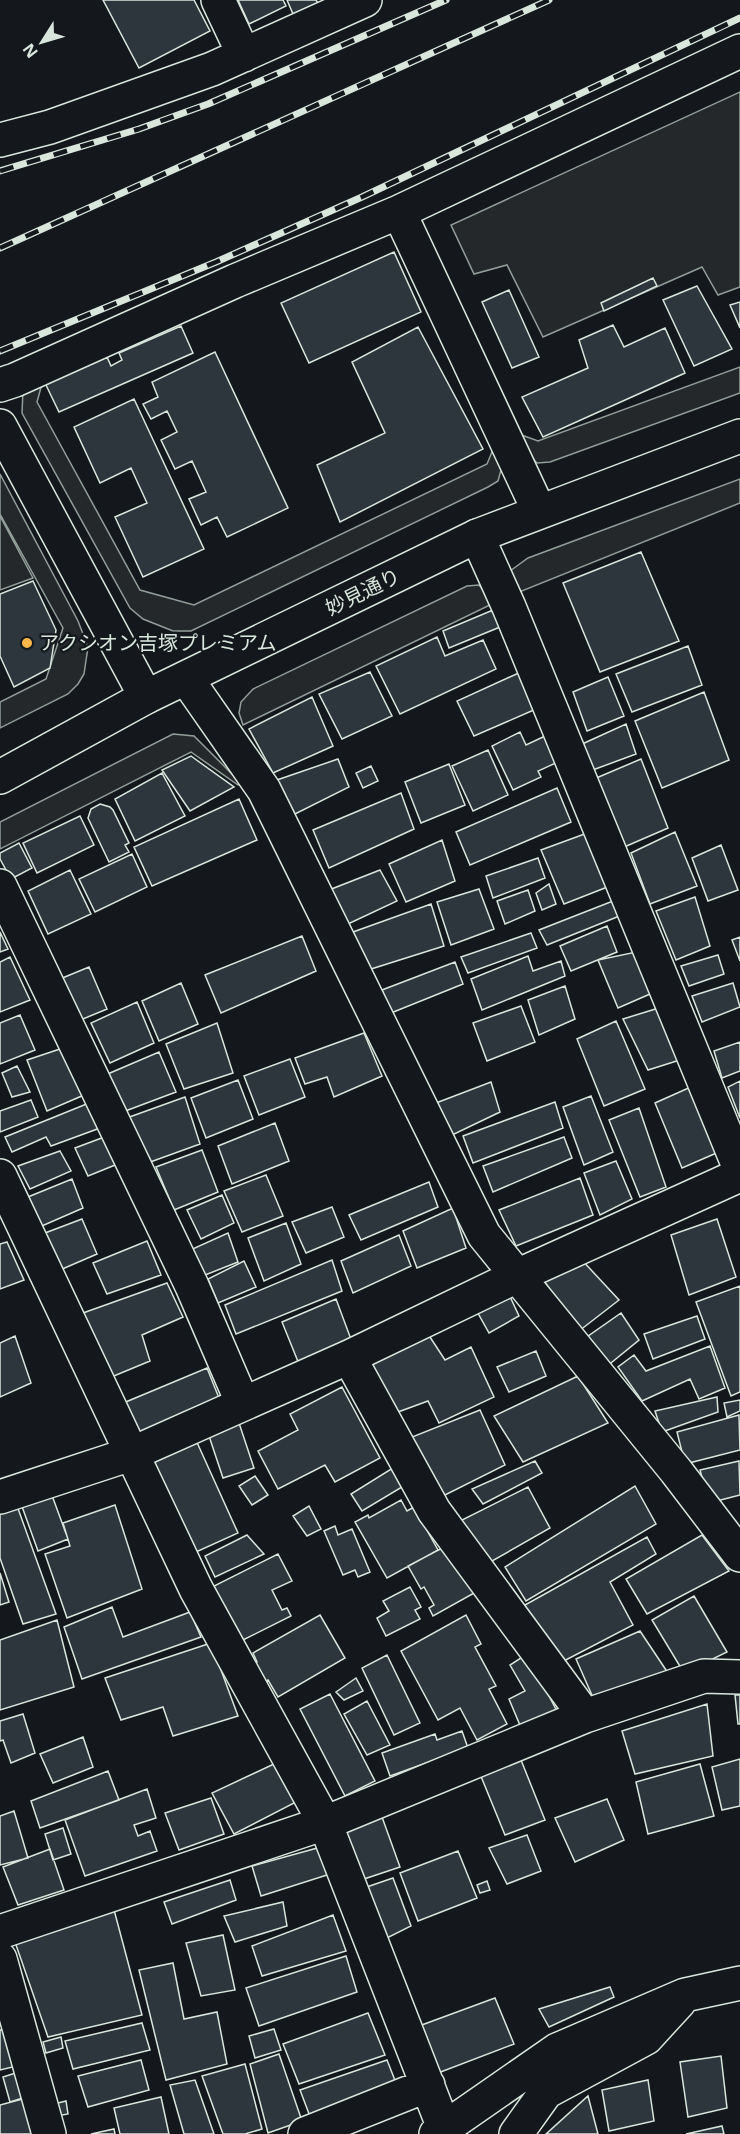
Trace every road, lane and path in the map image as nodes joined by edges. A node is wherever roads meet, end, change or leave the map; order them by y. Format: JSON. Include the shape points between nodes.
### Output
{"nodes":[{"id":1,"x":218,"y":0,"type":"edge"},
{"id":2,"x":365,"y":0,"type":"edge"},
{"id":3,"x":740,"y":51,"type":"edge"},
{"id":4,"x":244,"y":55,"type":"junction"},
{"id":5,"x":0,"y":140,"type":"edge"},
{"id":6,"x":399,"y":212,"type":"junction"},
{"id":7,"x":0,"y":385,"type":"edge"},
{"id":8,"x":0,"y":426,"type":"edge"},
{"id":9,"x":740,"y":436,"type":"edge"},
{"id":10,"x":540,"y":511,"type":"junction"},
{"id":11,"x":477,"y":536,"type":"junction"},
{"id":12,"x":186,"y":678,"type":"junction"},
{"id":13,"x":147,"y":697,"type":"junction"},
{"id":14,"x":0,"y":777,"type":"edge"},
{"id":15,"x":0,"y":886,"type":"edge"},
{"id":16,"x":740,"y":1169,"type":"edge"},
{"id":17,"x":740,"y":1175,"type":"edge"},
{"id":18,"x":0,"y":1176,"type":"edge"},
{"id":19,"x":517,"y":1276,"type":"junction"},
{"id":20,"x":349,"y":1357,"type":"junction"},
{"id":21,"x":243,"y":1404,"type":"junction"},
{"id":22,"x":131,"y":1454,"type":"junction"},
{"id":23,"x":0,"y":1497,"type":"edge"},
{"id":24,"x":740,"y":1555,"type":"edge"},
{"id":25,"x":740,"y":1677,"type":"edge"},
{"id":26,"x":585,"y":1716,"type":"junction"},
{"id":27,"x":325,"y":1823,"type":"junction"},
{"id":28,"x":0,"y":1932,"type":"edge"},
{"id":29,"x":0,"y":1959,"type":"edge"},
{"id":30,"x":740,"y":1983,"type":"edge"},
{"id":31,"x":685,"y":1995,"type":"junction"},
{"id":32,"x":428,"y":2085,"type":"junction"},
{"id":33,"x":440,"y":2131,"type":"edge"},
{"id":34,"x":49,"y":2134,"type":"edge"},
{"id":35,"x":305,"y":2134,"type":"edge"},
{"id":36,"x":516,"y":2134,"type":"edge"}],
"edges":[{"from":1,"to":4,"type":"street"},
{"from":2,"to":4,"type":"street"},
{"from":3,"to":6,"type":"street"},
{"from":4,"to":5,"type":"street","via":[[50,127]]},
{"from":6,"to":7,"type":"street"},
{"from":6,"to":10,"type":"street"},
{"from":8,"to":13,"type":"street"},
{"from":9,"to":10,"type":"street","name":"妙見通り"},
{"from":10,"to":11,"type":"street","name":"妙見通り"},
{"from":11,"to":12,"type":"street","name":"妙見通り"},
{"from":11,"to":16,"type":"street"},
{"from":12,"to":13,"type":"street","name":"妙見通り"},
{"from":12,"to":19,"type":"street","via":[[264,790],[484,1235]]},
{"from":13,"to":14,"type":"street","name":"妙見通り"},
{"from":15,"to":21,"type":"street","via":[[192,1286]]},
{"from":17,"to":19,"type":"street"},
{"from":18,"to":22,"type":"street"},
{"from":19,"to":20,"type":"street"},
{"from":19,"to":24,"type":"street"},
{"from":20,"to":21,"type":"street"},
{"from":20,"to":26,"type":"street","via":[[434,1511]]},
{"from":21,"to":22,"type":"street"},
{"from":22,"to":23,"type":"street"},
{"from":22,"to":27,"type":"street","via":[[196,1589]]},
{"from":25,"to":26,"type":"street","via":[[704,1676]]},
{"from":26,"to":27,"type":"street"},
{"from":27,"to":28,"type":"street"},
{"from":27,"to":32,"type":"street"},
{"from":29,"to":34,"type":"street"},
{"from":30,"to":31,"type":"street"},
{"from":31,"to":33,"type":"street","via":[[556,2050]]},
{"from":31,"to":36,"type":"street","via":[[646,2038],[546,2092]]},
{"from":32,"to":33,"type":"street"},
{"from":32,"to":35,"type":"street"}]}
